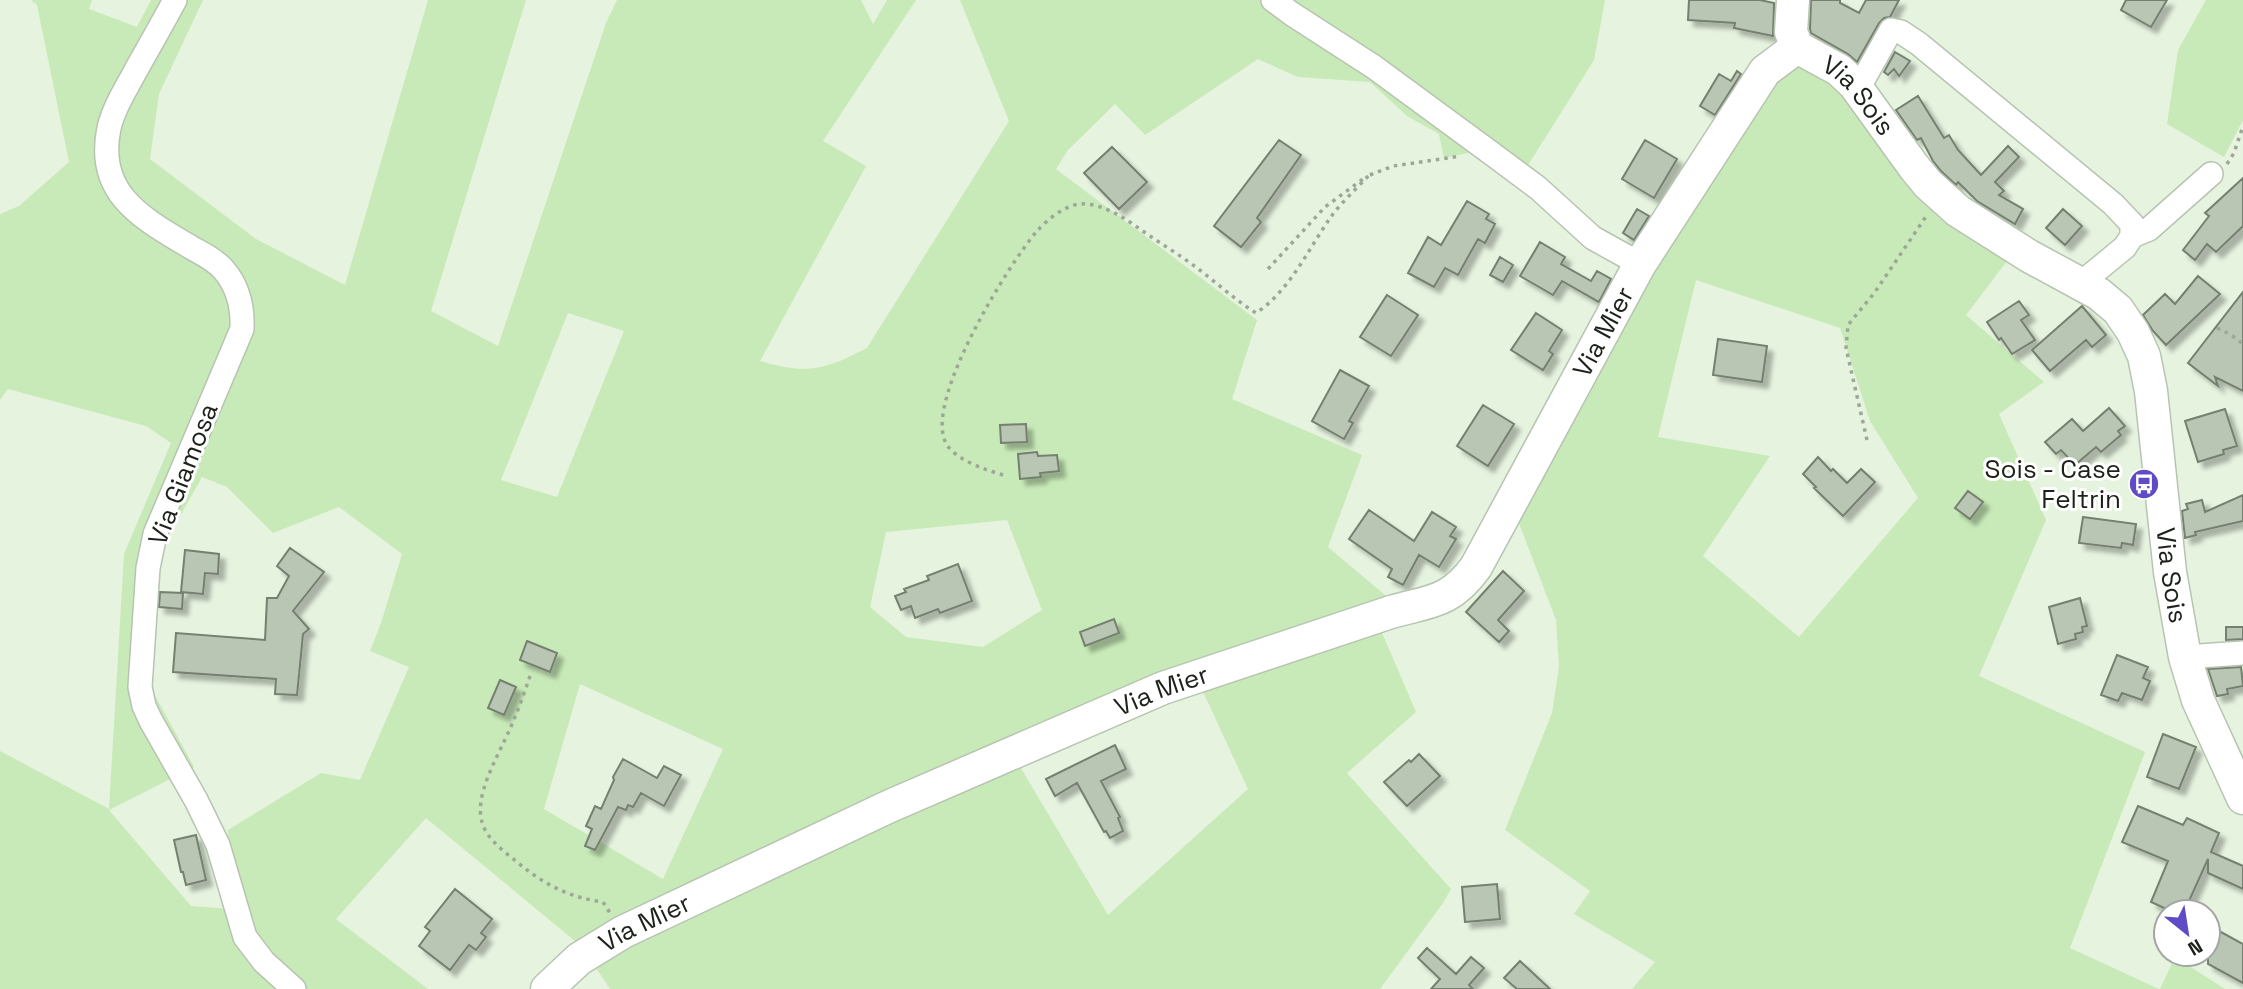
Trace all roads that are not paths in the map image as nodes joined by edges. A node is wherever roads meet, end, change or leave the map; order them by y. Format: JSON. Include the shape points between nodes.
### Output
{"nodes":[{"id":1,"x":175,"y":0,"type":"edge"},
{"id":2,"x":1273,"y":0,"type":"edge"},
{"id":3,"x":1793,"y":0,"type":"edge"},
{"id":4,"x":1797,"y":47,"type":"junction"},
{"id":5,"x":1858,"y":89,"type":"junction"},
{"id":6,"x":2211,"y":174,"type":"road end"},
{"id":7,"x":2132,"y":236,"type":"junction"},
{"id":8,"x":1640,"y":264,"type":"junction"},
{"id":9,"x":2080,"y":284,"type":"junction"},
{"id":10,"x":2243,"y":653,"type":"edge"},
{"id":11,"x":2185,"y":657,"type":"junction"},
{"id":12,"x":2243,"y":798,"type":"edge"},
{"id":13,"x":294,"y":989,"type":"edge"},
{"id":14,"x":547,"y":989,"type":"edge"}],
"edges":[{"from":1,"to":13,"type":"street","name":"Via Giamosa","via":[[114,111],[107,159],[115,187],[128,204],[221,267],[243,312],[242,329],[155,534],[148,568],[140,687],[151,721],[218,845],[245,937]]},
{"from":2,"to":8,"type":"street","name":"Via Mier","via":[[1374,66],[1538,188],[1592,238]]},
{"from":3,"to":4,"type":"street","name":"Via Sois","via":[[1791,32]]},
{"from":4,"to":5,"type":"street","name":"Via Sois","via":[[1839,70]]},
{"from":4,"to":8,"type":"street","name":"Via Mier","via":[[1765,71]]},
{"from":5,"to":7,"type":"street","via":[[1891,30],[1901,32],[2100,193],[2129,219]]},
{"from":5,"to":9,"type":"street","name":"Via Sois","via":[[1914,167],[1942,197],[1978,225]]},
{"from":6,"to":7,"type":"street","via":[[2149,229]]},
{"from":7,"to":9,"type":"street"},
{"from":8,"to":14,"type":"street","name":"Via Mier","via":[[1476,567],[1451,593],[1163,688],[890,806],[623,932],[579,959]]},
{"from":9,"to":11,"type":"street","name":"Via Sois","via":[[2118,310],[2144,356]]},
{"from":10,"to":11,"type":"street"},
{"from":11,"to":12,"type":"street","name":"Via Sois","via":[[2198,701]]}]}
